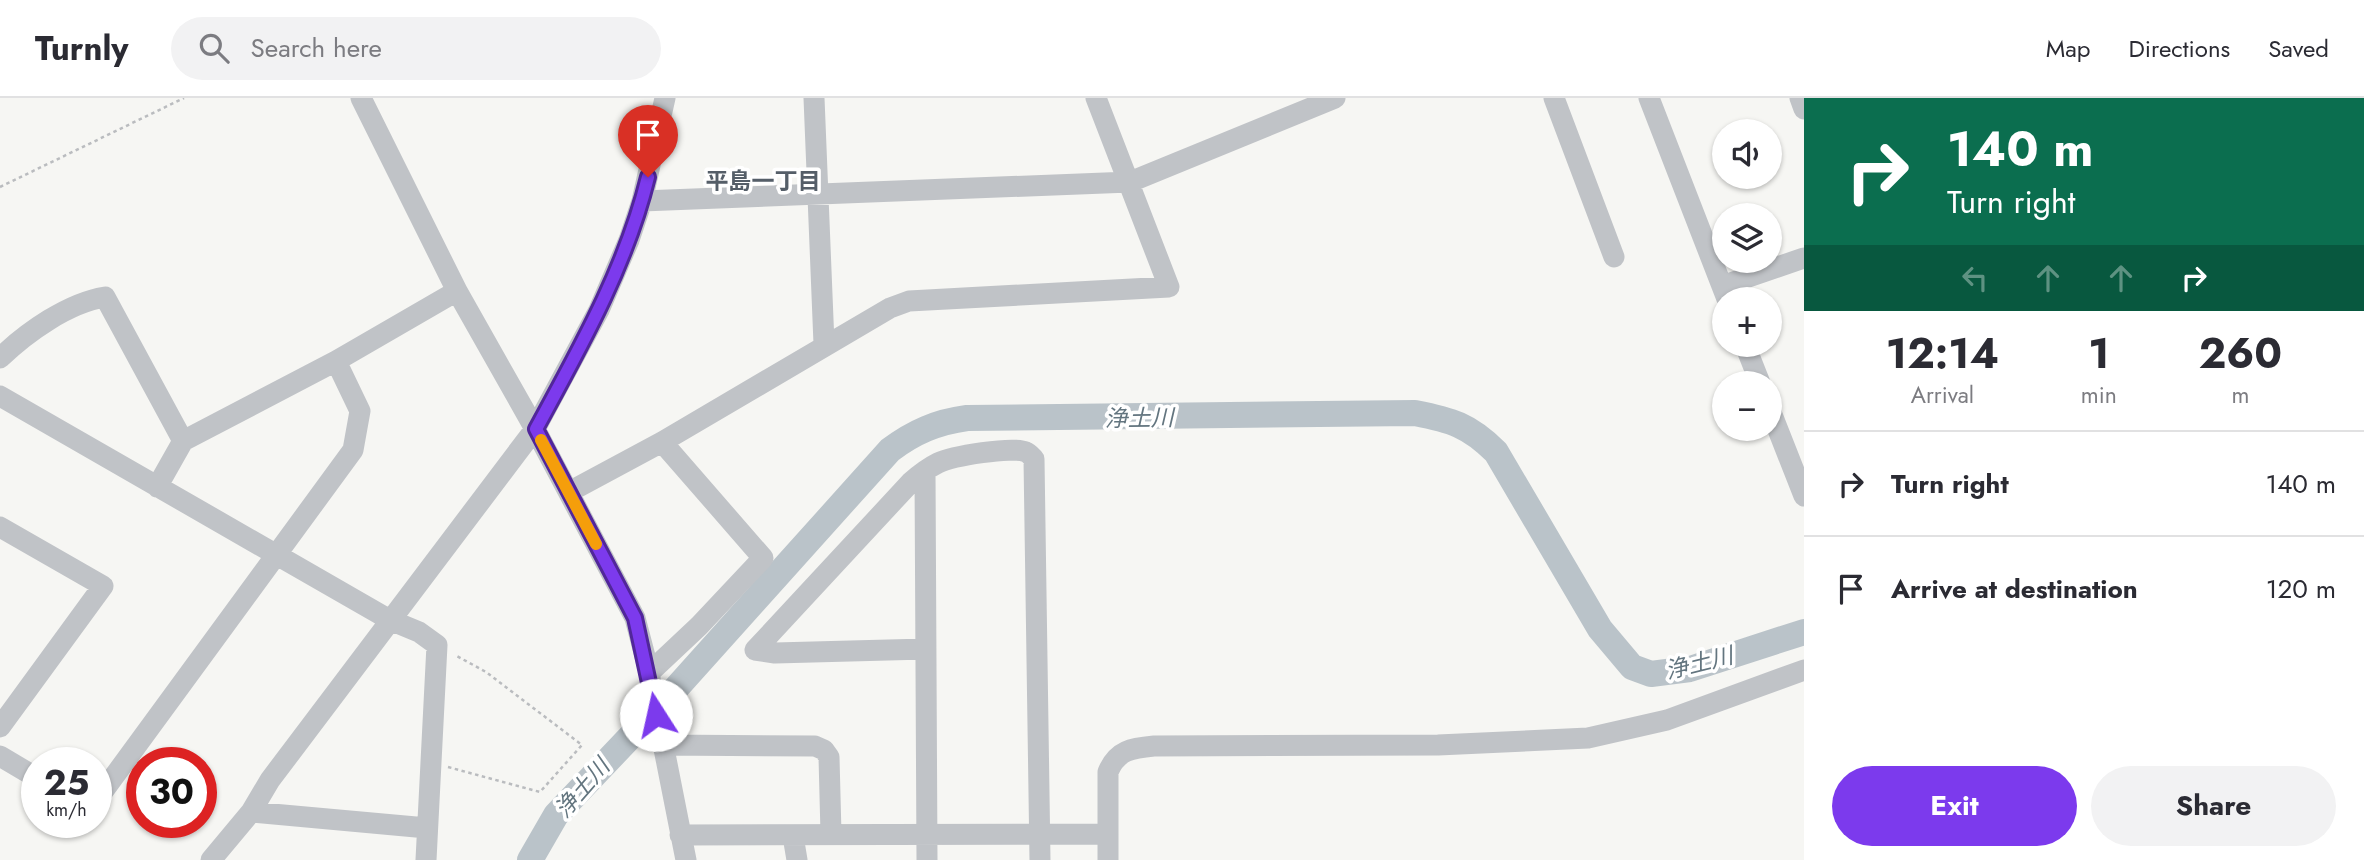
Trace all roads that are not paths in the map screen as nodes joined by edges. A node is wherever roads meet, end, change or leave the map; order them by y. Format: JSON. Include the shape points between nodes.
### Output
{"nodes":[{"id":1,"x":361,"y":98,"type":"edge"},
{"id":2,"x":665,"y":98,"type":"edge"},
{"id":3,"x":814,"y":98,"type":"edge"},
{"id":4,"x":1096,"y":98,"type":"edge"},
{"id":5,"x":1335,"y":98,"type":"edge"},
{"id":6,"x":1554,"y":98,"type":"edge"},
{"id":7,"x":1649,"y":98,"type":"edge"},
{"id":8,"x":1800,"y":98,"type":"edge"},
{"id":9,"x":1804,"y":109,"type":"edge"},
{"id":10,"x":1129,"y":182,"type":"junction"},
{"id":11,"x":817,"y":194,"type":"junction"},
{"id":12,"x":642,"y":201,"type":"junction"},
{"id":13,"x":1614,"y":257,"type":"dead end"},
{"id":14,"x":1804,"y":258,"type":"edge"},
{"id":15,"x":1722,"y":287,"type":"edge"},
{"id":16,"x":1738,"y":287,"type":"edge"},
{"id":17,"x":457,"y":291,"type":"junction"},
{"id":18,"x":824,"y":344,"type":"junction"},
{"id":19,"x":0,"y":358,"type":"edge"},
{"id":20,"x":336,"y":361,"type":"junction"},
{"id":21,"x":0,"y":396,"type":"edge"},
{"id":22,"x":536,"y":429,"type":"junction"},
{"id":23,"x":1782,"y":440,"type":"edge"},
{"id":24,"x":183,"y":441,"type":"junction"},
{"id":25,"x":662,"y":442,"type":"junction"},
{"id":26,"x":925,"y":471,"type":"junction"},
{"id":27,"x":157,"y":487,"type":"junction"},
{"id":28,"x":569,"y":492,"type":"junction"},
{"id":29,"x":1804,"y":496,"type":"edge"},
{"id":30,"x":0,"y":527,"type":"edge"},
{"id":31,"x":278,"y":554,"type":"junction"},
{"id":32,"x":390,"y":620,"type":"junction"},
{"id":33,"x":926,"y":649,"type":"junction"},
{"id":34,"x":1804,"y":670,"type":"edge"},
{"id":35,"x":651,"y":683,"type":"junction"},
{"id":36,"x":0,"y":727,"type":"edge"},
{"id":37,"x":661,"y":741,"type":"junction"},
{"id":38,"x":0,"y":756,"type":"edge"},
{"id":39,"x":21,"y":768,"type":"edge"},
{"id":40,"x":112,"y":779,"type":"edge"},
{"id":41,"x":251,"y":812,"type":"junction"},
{"id":42,"x":427,"y":828,"type":"junction"},
{"id":43,"x":831,"y":834,"type":"junction"},
{"id":44,"x":1041,"y":834,"type":"junction"},
{"id":45,"x":1108,"y":834,"type":"junction"},
{"id":46,"x":680,"y":835,"type":"junction"},
{"id":47,"x":927,"y":835,"type":"junction"},
{"id":48,"x":793,"y":836,"type":"junction"},
{"id":49,"x":211,"y":860,"type":"edge"},
{"id":50,"x":426,"y":860,"type":"edge"},
{"id":51,"x":686,"y":860,"type":"edge"},
{"id":52,"x":797,"y":860,"type":"edge"},
{"id":53,"x":927,"y":860,"type":"edge"},
{"id":54,"x":1040,"y":860,"type":"edge"},
{"id":55,"x":1108,"y":860,"type":"edge"}],
"edges":[{"from":1,"to":17,"type":"street"},
{"from":2,"to":12,"type":"street"},
{"from":3,"to":11,"type":"street"},
{"from":4,"to":10,"type":"street"},
{"from":5,"to":10,"type":"street"},
{"from":6,"to":13,"type":"street"},
{"from":7,"to":15,"type":"street"},
{"from":8,"to":9,"type":"street"},
{"from":10,"to":11,"type":"street"},
{"from":10,"to":18,"type":"street","via":[[1169,286],[909,301]]},
{"from":11,"to":12,"type":"street"},
{"from":11,"to":18,"type":"street"},
{"from":12,"to":22,"type":"street","via":[[599,310]]},
{"from":14,"to":16,"type":"street"},
{"from":17,"to":20,"type":"street"},
{"from":17,"to":22,"type":"street"},
{"from":18,"to":25,"type":"street"},
{"from":19,"to":24,"type":"street","via":[[42,325],[90,299],[105,297]]},
{"from":20,"to":24,"type":"street"},
{"from":20,"to":31,"type":"street","via":[[360,411],[358,436],[347,459]]},
{"from":21,"to":27,"type":"street"},
{"from":22,"to":28,"type":"street"},
{"from":22,"to":32,"type":"street"},
{"from":23,"to":29,"type":"street"},
{"from":24,"to":27,"type":"street"},
{"from":25,"to":28,"type":"street"},
{"from":25,"to":35,"type":"street","via":[[763,558]]},
{"from":26,"to":33,"type":"street"},
{"from":26,"to":33,"type":"street","via":[[755,650]]},
{"from":26,"to":44,"type":"street","via":[[940,462],[983,453],[1018,450],[1034,459]]},
{"from":27,"to":31,"type":"street"},
{"from":28,"to":35,"type":"street","via":[[635,618]]},
{"from":30,"to":36,"type":"street","via":[[103,586]]},
{"from":31,"to":32,"type":"street"},
{"from":31,"to":40,"type":"street"},
{"from":32,"to":41,"type":"street"},
{"from":32,"to":42,"type":"street","via":[[437,645]]},
{"from":33,"to":47,"type":"street"},
{"from":34,"to":45,"type":"street","via":[[1667,720],[1588,738],[1129,750],[1113,760],[1108,772]]},
{"from":35,"to":37,"type":"street"},
{"from":37,"to":43,"type":"street","via":[[824,750],[829,757]]},
{"from":37,"to":46,"type":"street"},
{"from":38,"to":39,"type":"street"},
{"from":41,"to":42,"type":"street"},
{"from":41,"to":49,"type":"street"},
{"from":42,"to":50,"type":"street"},
{"from":43,"to":47,"type":"street"},
{"from":43,"to":48,"type":"street"},
{"from":44,"to":45,"type":"street"},
{"from":44,"to":47,"type":"street"},
{"from":44,"to":54,"type":"street"},
{"from":45,"to":55,"type":"street"},
{"from":46,"to":48,"type":"street"},
{"from":46,"to":51,"type":"street"},
{"from":47,"to":53,"type":"street"},
{"from":48,"to":52,"type":"street"}]}
